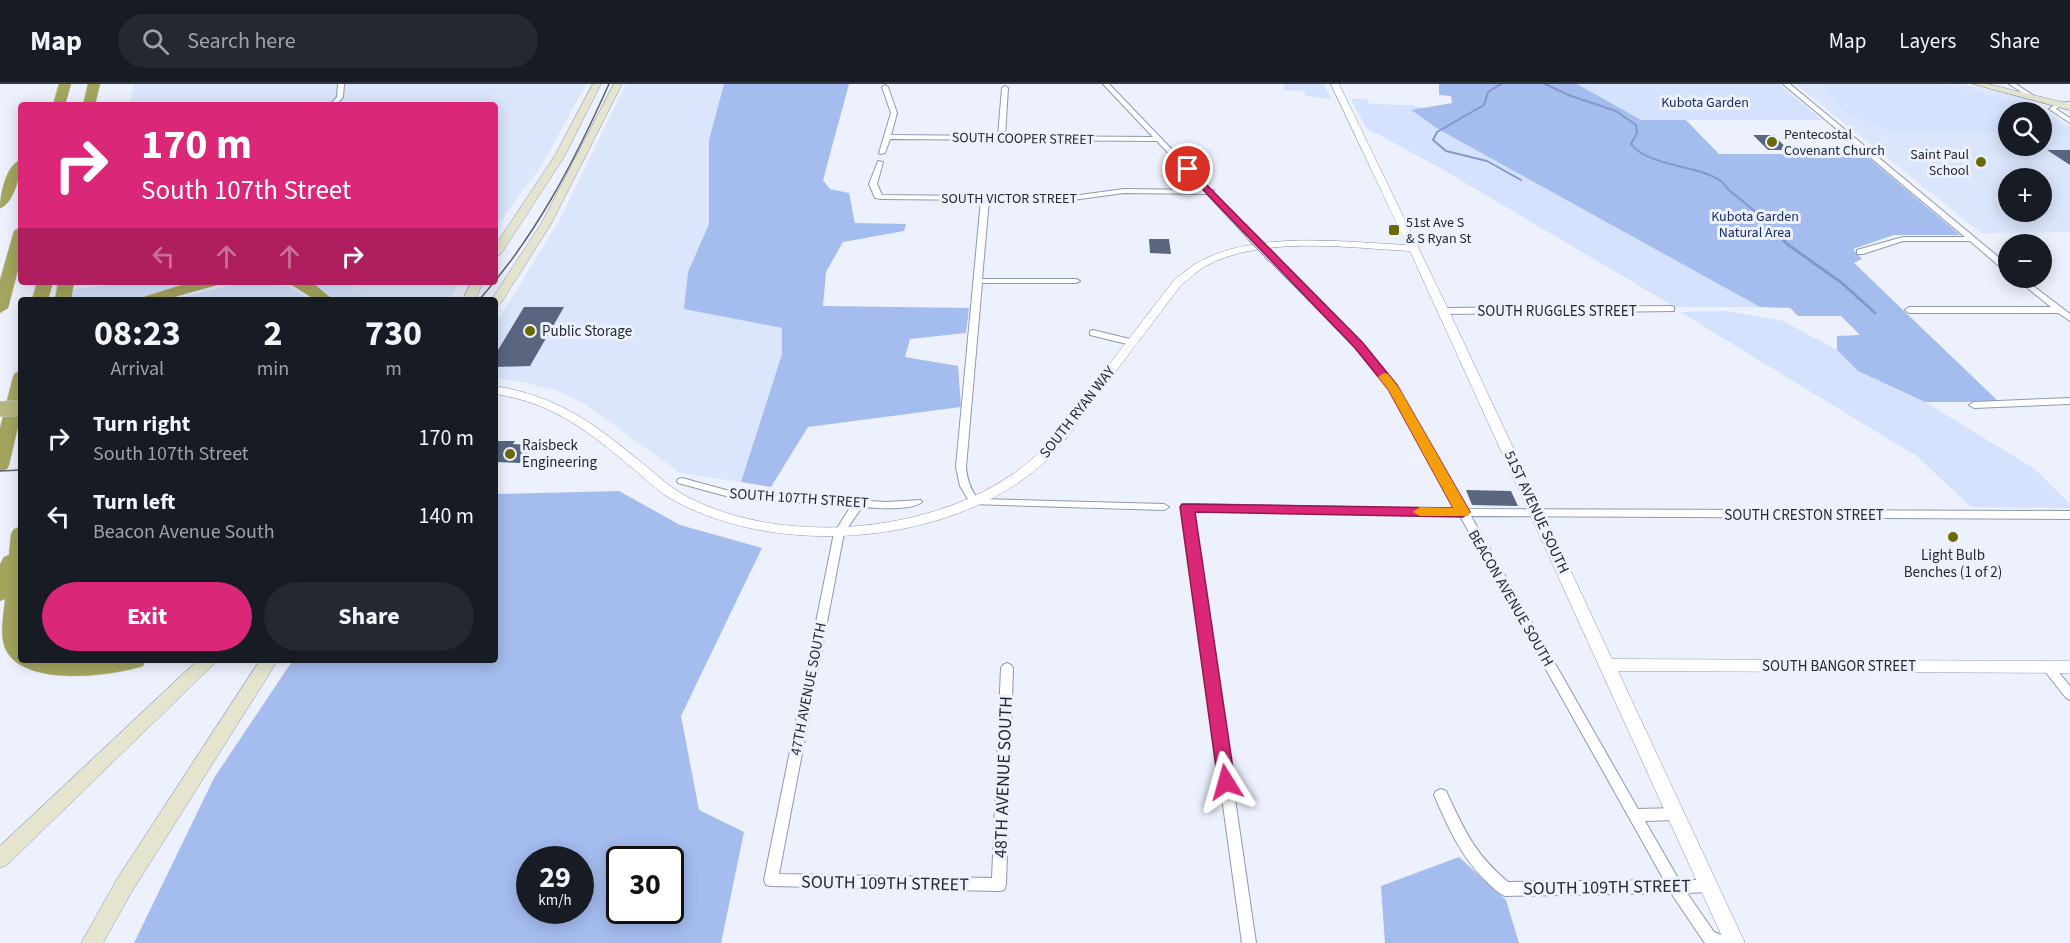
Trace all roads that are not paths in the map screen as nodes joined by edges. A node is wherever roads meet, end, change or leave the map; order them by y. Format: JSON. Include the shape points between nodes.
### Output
{"nodes":[{"id":1,"x":94,"y":84,"type":"edge"},
{"id":2,"x":341,"y":84,"type":"edge"},
{"id":3,"x":597,"y":84,"type":"edge"},
{"id":4,"x":618,"y":84,"type":"edge"},
{"id":5,"x":1106,"y":84,"type":"edge"},
{"id":6,"x":1335,"y":84,"type":"edge"},
{"id":7,"x":1786,"y":84,"type":"edge"},
{"id":8,"x":1977,"y":84,"type":"edge"},
{"id":9,"x":2012,"y":84,"type":"edge"},
{"id":10,"x":885,"y":87,"type":"dead end"},
{"id":11,"x":1005,"y":88,"type":"dead end"},
{"id":12,"x":2034,"y":98,"type":"junction"},
{"id":13,"x":90,"y":102,"type":"edge"},
{"id":14,"x":336,"y":102,"type":"edge"},
{"id":15,"x":2059,"y":104,"type":"junction"},
{"id":16,"x":2070,"y":106,"type":"edge"},
{"id":17,"x":2070,"y":121,"type":"edge"},
{"id":18,"x":887,"y":137,"type":"junction"},
{"id":19,"x":1001,"y":138,"type":"junction"},
{"id":20,"x":1159,"y":140,"type":"junction"},
{"id":21,"x":882,"y":153,"type":"dead end"},
{"id":22,"x":880,"y":162,"type":"dead end"},
{"id":23,"x":18,"y":170,"type":"edge"},
{"id":24,"x":1211,"y":192,"type":"junction"},
{"id":25,"x":985,"y":199,"type":"junction"},
{"id":26,"x":0,"y":204,"type":"edge"},
{"id":27,"x":1972,"y":239,"type":"junction"},
{"id":28,"x":18,"y":242,"type":"edge"},
{"id":29,"x":1414,"y":248,"type":"junction"},
{"id":30,"x":498,"y":249,"type":"edge"},
{"id":31,"x":1860,"y":252,"type":"dead end"},
{"id":32,"x":1998,"y":261,"type":"edge"},
{"id":33,"x":979,"y":281,"type":"junction"},
{"id":34,"x":1076,"y":281,"type":"dead end"},
{"id":35,"x":198,"y":285,"type":"edge"},
{"id":36,"x":303,"y":285,"type":"edge"},
{"id":37,"x":2032,"y":288,"type":"edge"},
{"id":38,"x":157,"y":297,"type":"edge"},
{"id":39,"x":321,"y":297,"type":"edge"},
{"id":40,"x":498,"y":298,"type":"edge"},
{"id":41,"x":0,"y":308,"type":"edge"},
{"id":42,"x":1671,"y":309,"type":"dead end"},
{"id":43,"x":1909,"y":310,"type":"dead end"},
{"id":44,"x":2059,"y":310,"type":"junction"},
{"id":45,"x":1444,"y":311,"type":"junction"},
{"id":46,"x":2070,"y":318,"type":"edge"},
{"id":47,"x":1093,"y":333,"type":"dead end"},
{"id":48,"x":1131,"y":342,"type":"junction"},
{"id":49,"x":18,"y":390,"type":"edge"},
{"id":50,"x":498,"y":391,"type":"edge"},
{"id":51,"x":2070,"y":401,"type":"edge"},
{"id":52,"x":1974,"y":405,"type":"dead end"},
{"id":53,"x":18,"y":408,"type":"edge"},
{"id":54,"x":0,"y":409,"type":"edge"},
{"id":55,"x":18,"y":418,"type":"edge"},
{"id":56,"x":0,"y":419,"type":"edge"},
{"id":57,"x":0,"y":465,"type":"edge"},
{"id":58,"x":682,"y":481,"type":"dead end"},
{"id":59,"x":917,"y":502,"type":"dead end"},
{"id":60,"x":975,"y":502,"type":"junction"},
{"id":61,"x":859,"y":503,"type":"junction"},
{"id":62,"x":1164,"y":507,"type":"dead end"},
{"id":63,"x":1463,"y":512,"type":"junction"},
{"id":64,"x":1537,"y":514,"type":"junction"},
{"id":65,"x":2070,"y":515,"type":"edge"},
{"id":66,"x":839,"y":533,"type":"junction"},
{"id":67,"x":18,"y":542,"type":"edge"},
{"id":68,"x":0,"y":593,"type":"edge"},
{"id":69,"x":18,"y":603,"type":"edge"},
{"id":70,"x":17,"y":626,"type":"edge"},
{"id":71,"x":18,"y":650,"type":"edge"},
{"id":72,"x":38,"y":663,"type":"edge"},
{"id":73,"x":117,"y":663,"type":"edge"},
{"id":74,"x":206,"y":663,"type":"edge"},
{"id":75,"x":267,"y":663,"type":"edge"},
{"id":76,"x":1608,"y":665,"type":"junction"},
{"id":77,"x":2048,"y":667,"type":"junction"},
{"id":78,"x":1007,"y":668,"type":"dead end"},
{"id":79,"x":2070,"y":668,"type":"edge"},
{"id":80,"x":2070,"y":694,"type":"edge"},
{"id":81,"x":1441,"y":795,"type":"dead end"},
{"id":82,"x":1676,"y":814,"type":"junction"},
{"id":83,"x":1634,"y":815,"type":"junction"},
{"id":84,"x":0,"y":859,"type":"edge"},
{"id":85,"x":771,"y":880,"type":"joint"},
{"id":86,"x":999,"y":885,"type":"joint"},
{"id":87,"x":1709,"y":886,"type":"junction"},
{"id":88,"x":1675,"y":887,"type":"junction"},
{"id":89,"x":92,"y":943,"type":"edge"},
{"id":90,"x":1249,"y":943,"type":"edge"},
{"id":91,"x":1723,"y":943,"type":"edge"},
{"id":92,"x":1735,"y":943,"type":"edge"}],
"edges":[{"from":1,"to":13,"type":"highway"},
{"from":2,"to":14,"type":"street"},
{"from":3,"to":30,"type":"main road","via":[[559,157]]},
{"from":4,"to":40,"type":"main road","via":[[546,224]]},
{"from":5,"to":20,"type":"street","name":"BEACON AVENUE SOUTH"},
{"from":6,"to":29,"type":"street","name":"51ST AVENUE SOUTH"},
{"from":7,"to":27,"type":"street"},
{"from":8,"to":12,"type":"main road"},
{"from":9,"to":12,"type":"street"},
{"from":10,"to":18,"type":"street","via":[[894,113]]},
{"from":11,"to":19,"type":"street"},
{"from":12,"to":15,"type":"main road"},
{"from":15,"to":16,"type":"main road"},
{"from":15,"to":17,"type":"street","via":[[2052,109]]},
{"from":18,"to":19,"type":"street","name":"SOUTH COOPER STREET"},
{"from":18,"to":21,"type":"street"},
{"from":19,"to":20,"type":"street","name":"SOUTH COOPER STREET"},
{"from":20,"to":24,"type":"street","name":"BEACON AVENUE SOUTH"},
{"from":22,"to":25,"type":"street","name":"SOUTH VICTOR STREET","via":[[873,184],[878,196]]},
{"from":23,"to":26,"type":"highway"},
{"from":24,"to":25,"type":"street","name":"SOUTH VICTOR STREET","via":[[1125,191],[1077,198]]},
{"from":24,"to":63,"type":"street","name":"BEACON AVENUE SOUTH","bridge":true,"via":[[1359,346],[1393,388]]},
{"from":25,"to":33,"type":"street"},
{"from":27,"to":31,"type":"street","via":[[1903,239]]},
{"from":27,"to":32,"type":"street"},
{"from":28,"to":41,"type":"highway"},
{"from":29,"to":45,"type":"street","name":"51ST AVENUE SOUTH"},
{"from":29,"to":48,"type":"street","name":"SOUTH RYAN WAY","via":[[1282,245],[1224,254],[1182,278]]},
{"from":33,"to":34,"type":"street"},
{"from":33,"to":60,"type":"street","via":[[961,467],[963,485]]},
{"from":35,"to":38,"type":"highway"},
{"from":36,"to":39,"type":"highway"},
{"from":37,"to":44,"type":"street"},
{"from":42,"to":45,"type":"street","name":"SOUTH RUGGLES STREET"},
{"from":43,"to":44,"type":"street"},
{"from":44,"to":46,"type":"street"},
{"from":45,"to":64,"type":"street","name":"51ST AVENUE SOUTH"},
{"from":47,"to":48,"type":"street"},
{"from":48,"to":60,"type":"street","name":"SOUTH RYAN WAY","via":[[1051,448],[1033,466]]},
{"from":49,"to":57,"type":"highway"},
{"from":50,"to":66,"type":"street","name":"SOUTH RYAN WAY","via":[[535,398],[568,411],[678,497],[715,515],[761,527]]},
{"from":51,"to":52,"type":"street"},
{"from":53,"to":54,"type":"highway","bridge":true},
{"from":55,"to":56,"type":"highway"},
{"from":58,"to":61,"type":"street","name":"SOUTH 107TH STREET","via":[[737,496]]},
{"from":59,"to":61,"type":"street","name":"SOUTH 107TH STREET"},
{"from":60,"to":62,"type":"street"},
{"from":60,"to":66,"type":"street","name":"SOUTH RYAN WAY","via":[[911,523]]},
{"from":61,"to":66,"type":"street","name":"47TH AVENUE SOUTH"},
{"from":63,"to":64,"type":"street"},
{"from":63,"to":83,"type":"street","name":"BEACON AVENUE SOUTH"},
{"from":63,"to":90,"type":"street","via":[[1187,507]]},
{"from":64,"to":65,"type":"street","name":"SOUTH CRESTON STREET"},
{"from":64,"to":76,"type":"street","name":"51ST AVENUE SOUTH"},
{"from":66,"to":85,"type":"street","name":"47TH AVENUE SOUTH"},
{"from":67,"to":68,"type":"highway"},
{"from":69,"to":70,"type":"highway"},
{"from":70,"to":71,"type":"highway","via":[[14,644]]},
{"from":72,"to":73,"type":"highway","via":[[87,668]]},
{"from":74,"to":84,"type":"main road"},
{"from":75,"to":89,"type":"main road","via":[[124,886]]},
{"from":76,"to":77,"type":"street","name":"SOUTH BANGOR STREET"},
{"from":76,"to":82,"type":"street","name":"51ST AVENUE SOUTH"},
{"from":77,"to":79,"type":"street","name":"SOUTH BANGOR STREET"},
{"from":77,"to":80,"type":"street"},
{"from":78,"to":86,"type":"street","name":"48TH AVENUE SOUTH"},
{"from":81,"to":88,"type":"street","name":"SOUTH 109TH STREET","via":[[1462,843],[1505,889]]},
{"from":82,"to":83,"type":"street"},
{"from":82,"to":87,"type":"street","name":"51ST AVENUE SOUTH"},
{"from":83,"to":88,"type":"street","name":"BEACON AVENUE SOUTH"},
{"from":85,"to":86,"type":"street","name":"SOUTH 109TH STREET"},
{"from":87,"to":88,"type":"street","name":"SOUTH 109TH STREET"},
{"from":87,"to":92,"type":"street","name":"51ST AVENUE SOUTH"},
{"from":88,"to":91,"type":"street","name":"BEACON AVENUE SOUTH","via":[[1709,937]]}]}
